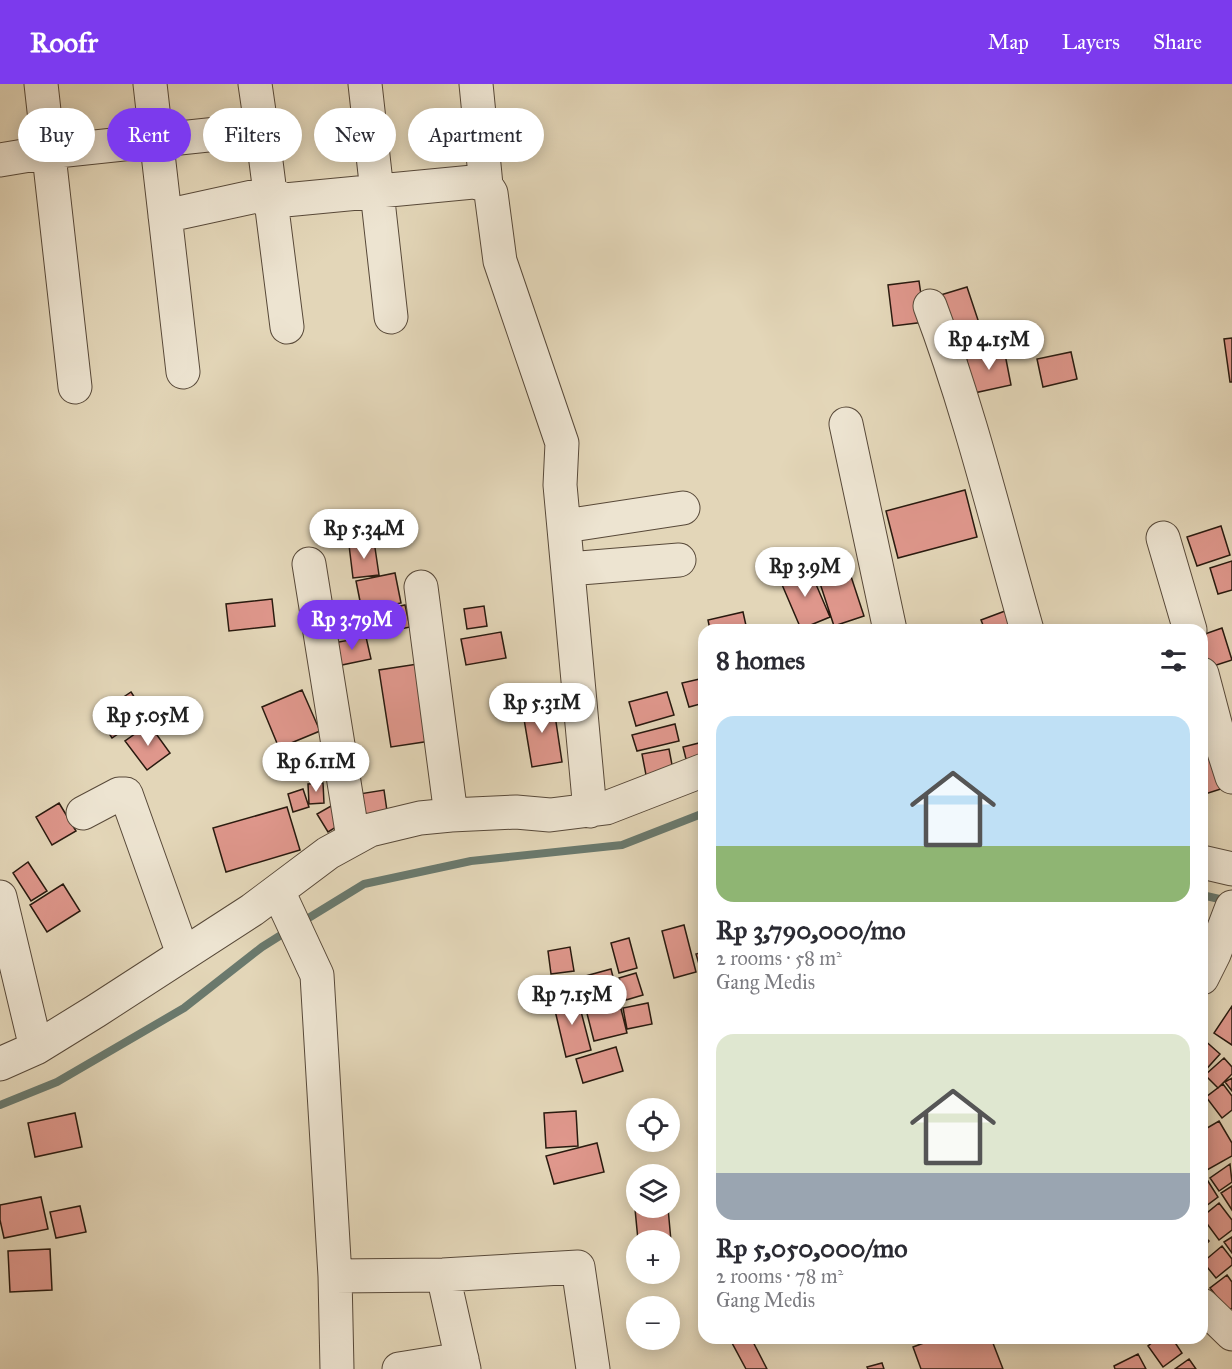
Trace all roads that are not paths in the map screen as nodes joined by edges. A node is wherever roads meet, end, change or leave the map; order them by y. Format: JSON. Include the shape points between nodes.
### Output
{"nodes":[{"id":1,"x":41,"y":84,"type":"edge"},
{"id":2,"x":150,"y":84,"type":"edge"},
{"id":3,"x":255,"y":84,"type":"edge"},
{"id":4,"x":365,"y":84,"type":"edge"},
{"id":5,"x":476,"y":84,"type":"edge"},
{"id":6,"x":43,"y":108,"type":"edge"},
{"id":7,"x":153,"y":108,"type":"edge"},
{"id":8,"x":258,"y":108,"type":"edge"},
{"id":9,"x":18,"y":157,"type":"edge"},
{"id":10,"x":0,"y":160,"type":"edge"},
{"id":11,"x":49,"y":162,"type":"edge"},
{"id":12,"x":159,"y":162,"type":"edge"},
{"id":13,"x":266,"y":162,"type":"edge"},
{"id":14,"x":486,"y":185,"type":"junction"},
{"id":15,"x":375,"y":192,"type":"junction"},
{"id":16,"x":270,"y":193,"type":"junction"},
{"id":17,"x":165,"y":216,"type":"junction"},
{"id":18,"x":930,"y":306,"type":"dead end"},
{"id":19,"x":391,"y":317,"type":"dead end"},
{"id":20,"x":287,"y":327,"type":"dead end"},
{"id":21,"x":183,"y":372,"type":"dead end"},
{"id":22,"x":75,"y":387,"type":"dead end"},
{"id":23,"x":846,"y":424,"type":"dead end"},
{"id":24,"x":683,"y":508,"type":"dead end"},
{"id":25,"x":565,"y":526,"type":"junction"},
{"id":26,"x":1163,"y":538,"type":"dead end"},
{"id":27,"x":679,"y":560,"type":"dead end"},
{"id":28,"x":309,"y":564,"type":"dead end"},
{"id":29,"x":568,"y":569,"type":"junction"},
{"id":30,"x":421,"y":586,"type":"dead end"},
{"id":31,"x":889,"y":624,"type":"edge"},
{"id":32,"x":1025,"y":624,"type":"edge"},
{"id":33,"x":1188,"y":624,"type":"edge"},
{"id":34,"x":1208,"y":697,"type":"edge"},
{"id":35,"x":698,"y":772,"type":"edge"},
{"id":36,"x":1232,"y":777,"type":"edge"},
{"id":37,"x":590,"y":811,"type":"junction"},
{"id":38,"x":83,"y":813,"type":"dead end"},
{"id":39,"x":451,"y":815,"type":"junction"},
{"id":40,"x":352,"y":838,"type":"junction"},
{"id":41,"x":1208,"y":863,"type":"edge"},
{"id":42,"x":1232,"y":869,"type":"edge"},
{"id":43,"x":278,"y":891,"type":"junction"},
{"id":44,"x":0,"y":897,"type":"edge"},
{"id":45,"x":1223,"y":918,"type":"edge"},
{"id":46,"x":183,"y":954,"type":"junction"},
{"id":47,"x":1208,"y":966,"type":"edge"},
{"id":48,"x":36,"y":1047,"type":"junction"},
{"id":49,"x":0,"y":1064,"type":"edge"},
{"id":50,"x":443,"y":1275,"type":"junction"},
{"id":51,"x":335,"y":1276,"type":"junction"},
{"id":52,"x":1208,"y":1311,"type":"edge"},
{"id":53,"x":1232,"y":1334,"type":"edge"},
{"id":54,"x":463,"y":1364,"type":"edge"},
{"id":55,"x":337,"y":1369,"type":"edge"},
{"id":56,"x":399,"y":1369,"type":"edge"},
{"id":57,"x":593,"y":1369,"type":"edge"}],
"edges":[{"from":1,"to":6,"type":"street"},
{"from":2,"to":7,"type":"street"},
{"from":3,"to":8,"type":"street"},
{"from":4,"to":15,"type":"street"},
{"from":5,"to":14,"type":"street"},
{"from":9,"to":10,"type":"street"},
{"from":11,"to":22,"type":"street"},
{"from":12,"to":17,"type":"street"},
{"from":13,"to":16,"type":"street"},
{"from":14,"to":15,"type":"street","via":[[474,182]]},
{"from":14,"to":25,"type":"street","via":[[491,193],[500,261],[562,443],[560,485]]},
{"from":15,"to":16,"type":"street","via":[[285,200]]},
{"from":15,"to":19,"type":"street"},
{"from":16,"to":17,"type":"street"},
{"from":16,"to":20,"type":"street"},
{"from":17,"to":21,"type":"street"},
{"from":18,"to":32,"type":"street","via":[[950,358]]},
{"from":23,"to":31,"type":"street"},
{"from":24,"to":25,"type":"street"},
{"from":25,"to":29,"type":"street"},
{"from":26,"to":33,"type":"street"},
{"from":27,"to":29,"type":"street"},
{"from":28,"to":40,"type":"street"},
{"from":29,"to":37,"type":"street"},
{"from":30,"to":39,"type":"street"},
{"from":34,"to":36,"type":"street"},
{"from":35,"to":37,"type":"street"},
{"from":37,"to":39,"type":"street"},
{"from":38,"to":46,"type":"street","via":[[126,794]]},
{"from":39,"to":40,"type":"street","via":[[420,818]]},
{"from":40,"to":43,"type":"street"},
{"from":41,"to":42,"type":"street"},
{"from":43,"to":46,"type":"street"},
{"from":43,"to":51,"type":"street","via":[[317,975]]},
{"from":44,"to":48,"type":"street"},
{"from":45,"to":47,"type":"street"},
{"from":46,"to":48,"type":"street"},
{"from":48,"to":49,"type":"street"},
{"from":50,"to":51,"type":"street"},
{"from":50,"to":54,"type":"street"},
{"from":50,"to":57,"type":"street","via":[[578,1267]]},
{"from":51,"to":55,"type":"street"},
{"from":52,"to":53,"type":"street"},
{"from":54,"to":56,"type":"street"}]}
